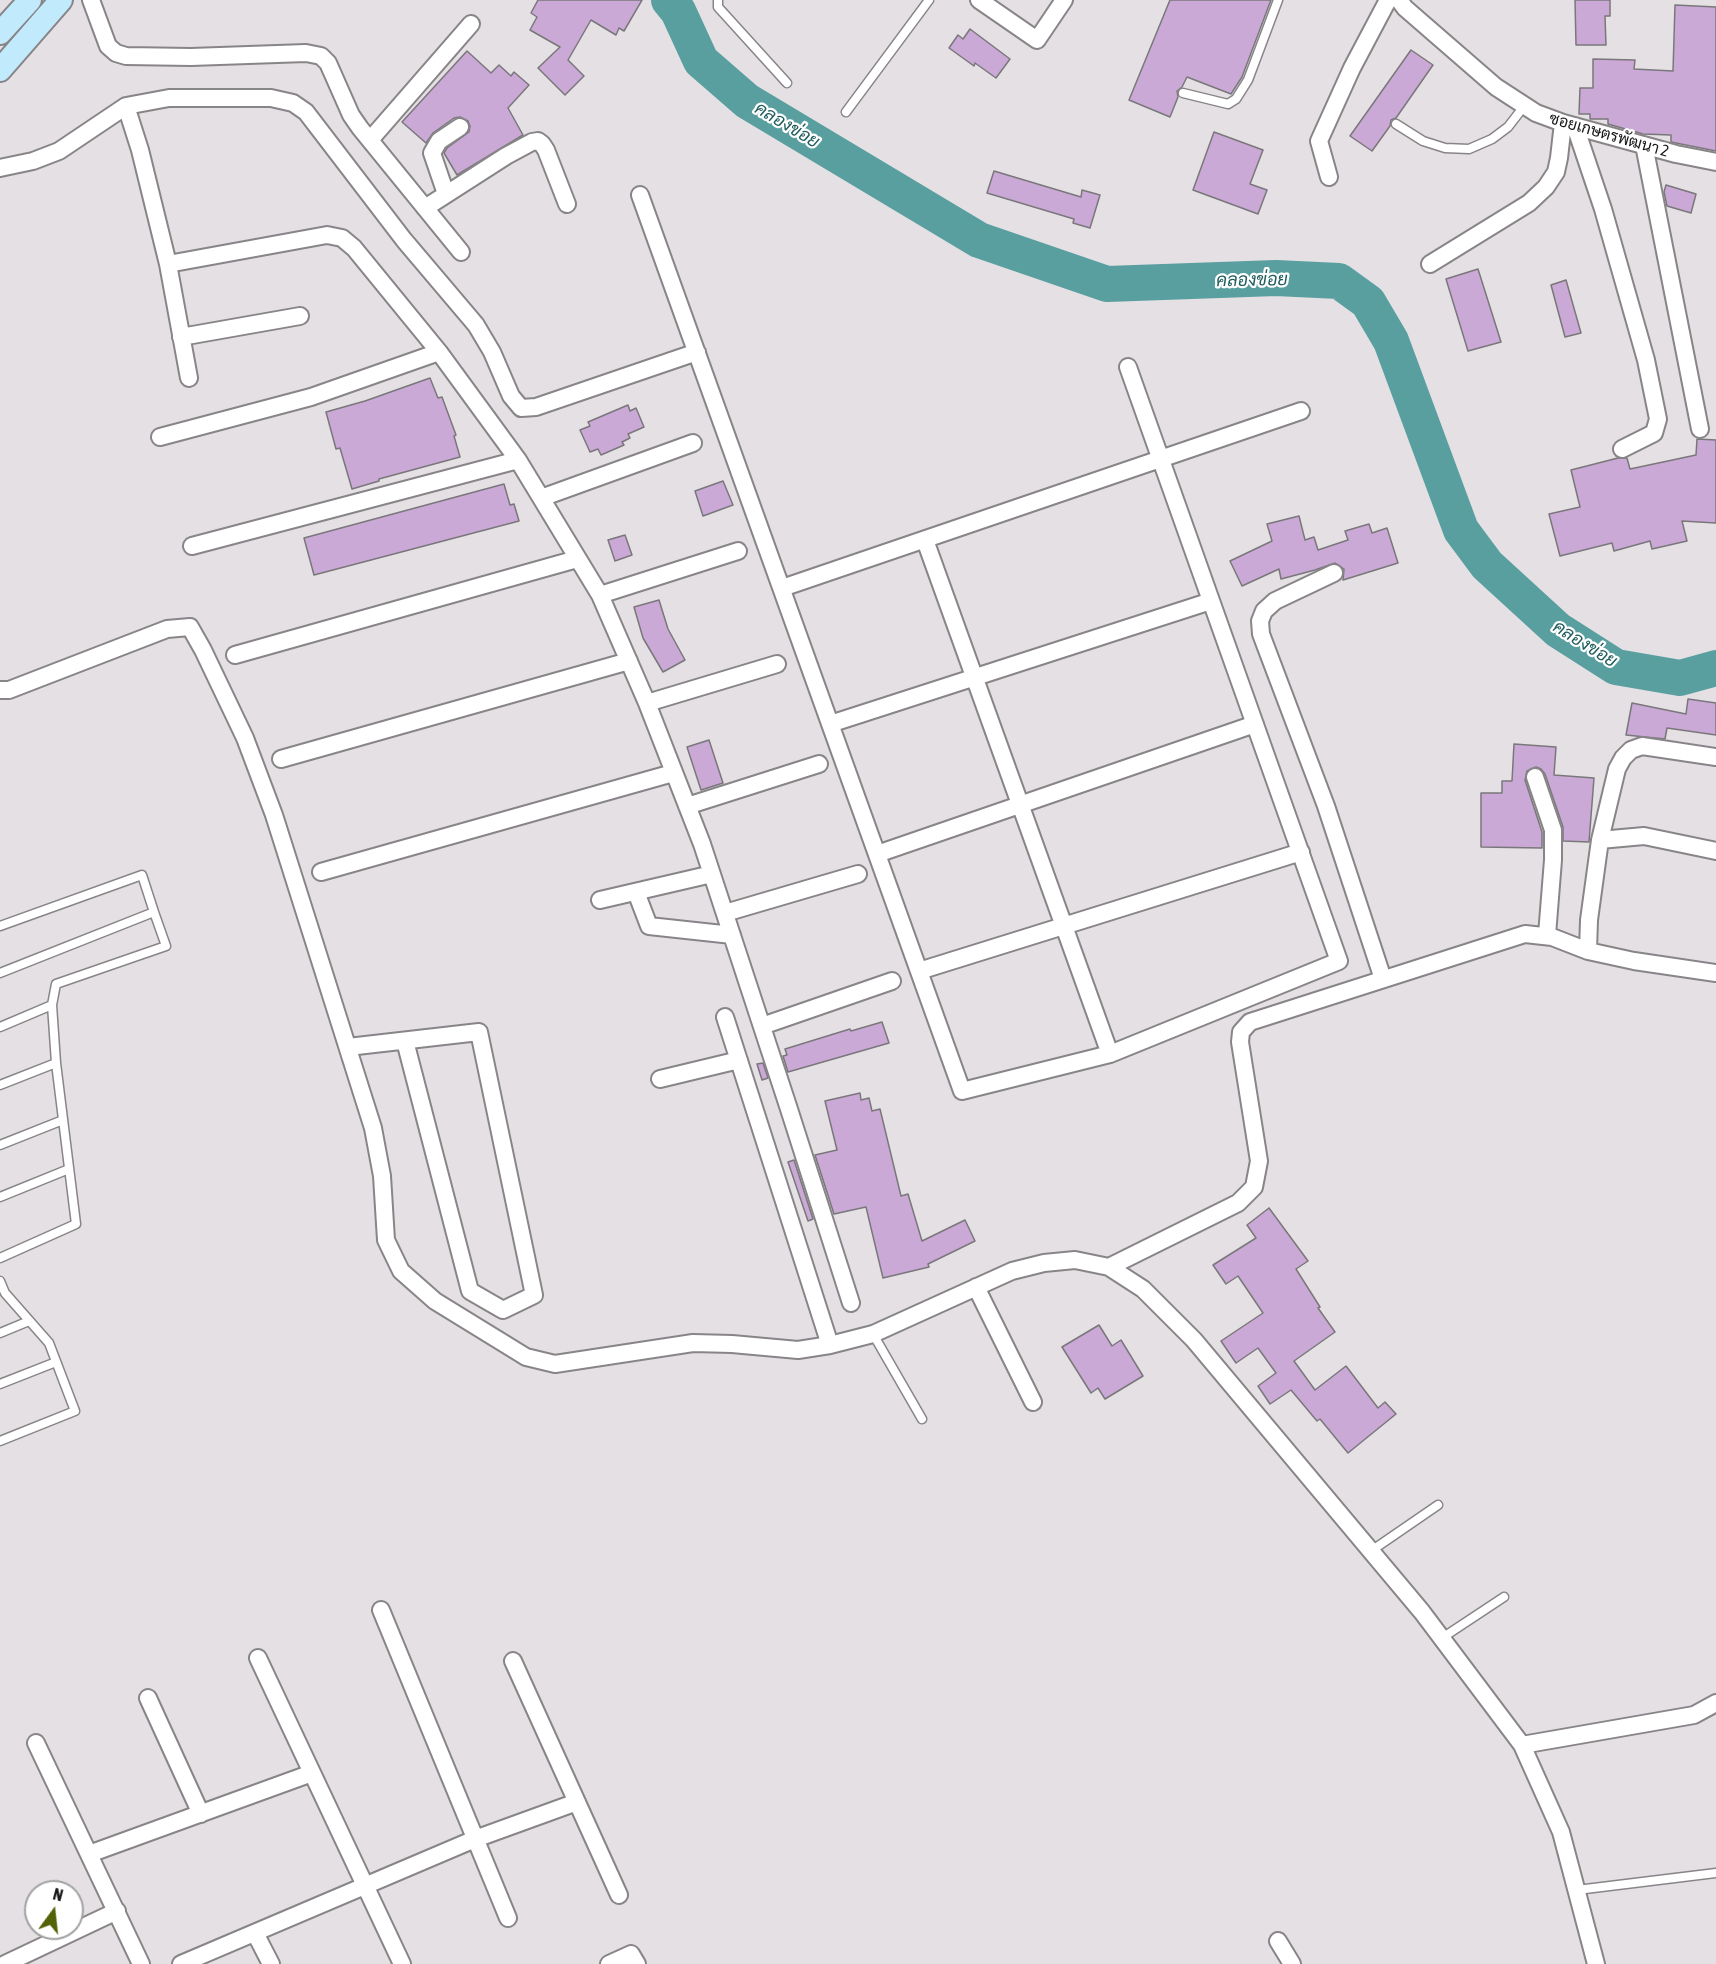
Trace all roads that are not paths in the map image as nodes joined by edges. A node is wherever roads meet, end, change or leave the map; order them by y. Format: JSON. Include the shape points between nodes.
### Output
{"nodes":[{"id":1,"x":30,"y":0,"type":"edge"},
{"id":2,"x":61,"y":0,"type":"edge"},
{"id":3,"x":91,"y":0,"type":"edge"},
{"id":4,"x":718,"y":0,"type":"edge"},
{"id":5,"x":929,"y":0,"type":"edge"},
{"id":6,"x":979,"y":0,"type":"edge"},
{"id":7,"x":1064,"y":0,"type":"edge"},
{"id":8,"x":1278,"y":0,"type":"edge"},
{"id":9,"x":1388,"y":0,"type":"edge"},
{"id":10,"x":1400,"y":0,"type":"edge"},
{"id":11,"x":471,"y":24,"type":"dead end"},
{"id":12,"x":0,"y":33,"type":"edge"},
{"id":13,"x":0,"y":70,"type":"edge"},
{"id":14,"x":787,"y":83,"type":"dead end"},
{"id":15,"x":1183,"y":93,"type":"dead end"},
{"id":16,"x":1525,"y":105,"type":"junction"},
{"id":17,"x":126,"y":106,"type":"junction"},
{"id":18,"x":846,"y":112,"type":"dead end"},
{"id":19,"x":1396,"y":124,"type":"dead end"},
{"id":20,"x":1569,"y":125,"type":"junction"},
{"id":21,"x":460,"y":127,"type":"dead end"},
{"id":22,"x":370,"y":140,"type":"junction"},
{"id":23,"x":1644,"y":145,"type":"junction"},
{"id":24,"x":1716,"y":162,"type":"edge"},
{"id":25,"x":0,"y":168,"type":"edge"},
{"id":26,"x":1329,"y":177,"type":"dead end"},
{"id":27,"x":446,"y":194,"type":"junction"},
{"id":28,"x":640,"y":195,"type":"dead end"},
{"id":29,"x":567,"y":204,"type":"dead end"},
{"id":30,"x":424,"y":208,"type":"junction"},
{"id":31,"x":461,"y":252,"type":"dead end"},
{"id":32,"x":168,"y":264,"type":"junction"},
{"id":33,"x":1430,"y":264,"type":"dead end"},
{"id":34,"x":300,"y":316,"type":"dead end"},
{"id":35,"x":182,"y":337,"type":"junction"},
{"id":36,"x":439,"y":352,"type":"junction"},
{"id":37,"x":696,"y":352,"type":"junction"},
{"id":38,"x":1128,"y":368,"type":"dead end"},
{"id":39,"x":189,"y":378,"type":"dead end"},
{"id":40,"x":1301,"y":411,"type":"dead end"},
{"id":41,"x":1700,"y":429,"type":"dead end"},
{"id":42,"x":160,"y":437,"type":"dead end"},
{"id":43,"x":693,"y":443,"type":"dead end"},
{"id":44,"x":1622,"y":449,"type":"dead end"},
{"id":45,"x":518,"y":459,"type":"junction"},
{"id":46,"x":1161,"y":459,"type":"junction"},
{"id":47,"x":541,"y":498,"type":"junction"},
{"id":48,"x":925,"y":540,"type":"junction"},
{"id":49,"x":192,"y":546,"type":"dead end"},
{"id":50,"x":738,"y":551,"type":"dead end"},
{"id":51,"x":577,"y":559,"type":"junction"},
{"id":52,"x":1334,"y":573,"type":"dead end"},
{"id":53,"x":782,"y":588,"type":"junction"},
{"id":54,"x":600,"y":595,"type":"junction"},
{"id":55,"x":1211,"y":601,"type":"junction"},
{"id":56,"x":235,"y":655,"type":"dead end"},
{"id":57,"x":629,"y":662,"type":"junction"},
{"id":58,"x":777,"y":664,"type":"dead end"},
{"id":59,"x":975,"y":677,"type":"junction"},
{"id":60,"x":0,"y":690,"type":"edge"},
{"id":61,"x":646,"y":702,"type":"junction"},
{"id":62,"x":830,"y":724,"type":"junction"},
{"id":63,"x":1255,"y":724,"type":"junction"},
{"id":64,"x":1716,"y":757,"type":"edge"},
{"id":65,"x":281,"y":759,"type":"dead end"},
{"id":66,"x":819,"y":764,"type":"dead end"},
{"id":67,"x":673,"y":773,"type":"junction"},
{"id":68,"x":1535,"y":777,"type":"dead end"},
{"id":69,"x":1020,"y":805,"type":"junction"},
{"id":70,"x":687,"y":806,"type":"junction"},
{"id":71,"x":1600,"y":840,"type":"junction"},
{"id":72,"x":1716,"y":851,"type":"edge"},
{"id":73,"x":1301,"y":852,"type":"junction"},
{"id":74,"x":877,"y":854,"type":"junction"},
{"id":75,"x":321,"y":872,"type":"dead end"},
{"id":76,"x":712,"y":874,"type":"junction"},
{"id":77,"x":858,"y":874,"type":"dead end"},
{"id":78,"x":636,"y":892,"type":"junction"},
{"id":79,"x":600,"y":900,"type":"dead end"},
{"id":80,"x":154,"y":912,"type":"junction"},
{"id":81,"x":725,"y":913,"type":"junction"},
{"id":82,"x":0,"y":926,"type":"edge"},
{"id":83,"x":1064,"y":926,"type":"junction"},
{"id":84,"x":732,"y":935,"type":"junction"},
{"id":85,"x":1547,"y":935,"type":"junction"},
{"id":86,"x":1588,"y":951,"type":"junction"},
{"id":87,"x":919,"y":971,"type":"junction"},
{"id":88,"x":0,"y":973,"type":"edge"},
{"id":89,"x":1716,"y":973,"type":"edge"},
{"id":90,"x":1383,"y":979,"type":"junction"},
{"id":91,"x":892,"y":981,"type":"dead end"},
{"id":92,"x":52,"y":1005,"type":"junction"},
{"id":93,"x":725,"y":1017,"type":"dead end"},
{"id":94,"x":762,"y":1026,"type":"junction"},
{"id":95,"x":0,"y":1027,"type":"edge"},
{"id":96,"x":405,"y":1041,"type":"junction"},
{"id":97,"x":348,"y":1047,"type":"junction"},
{"id":98,"x":1110,"y":1054,"type":"junction"},
{"id":99,"x":739,"y":1060,"type":"junction"},
{"id":100,"x":56,"y":1063,"type":"junction"},
{"id":101,"x":660,"y":1079,"type":"dead end"},
{"id":102,"x":0,"y":1086,"type":"edge"},
{"id":103,"x":63,"y":1120,"type":"junction"},
{"id":104,"x":0,"y":1145,"type":"edge"},
{"id":105,"x":69,"y":1168,"type":"junction"},
{"id":106,"x":0,"y":1197,"type":"edge"},
{"id":107,"x":0,"y":1258,"type":"edge"},
{"id":108,"x":1109,"y":1267,"type":"junction"},
{"id":109,"x":0,"y":1281,"type":"edge"},
{"id":110,"x":976,"y":1287,"type":"junction"},
{"id":111,"x":851,"y":1303,"type":"dead end"},
{"id":112,"x":29,"y":1321,"type":"junction"},
{"id":113,"x":0,"y":1333,"type":"edge"},
{"id":114,"x":873,"y":1334,"type":"junction"},
{"id":115,"x":830,"y":1345,"type":"junction"},
{"id":116,"x":56,"y":1362,"type":"junction"},
{"id":117,"x":0,"y":1384,"type":"edge"},
{"id":118,"x":1033,"y":1402,"type":"dead end"},
{"id":119,"x":922,"y":1419,"type":"dead end"},
{"id":120,"x":0,"y":1441,"type":"edge"},
{"id":121,"x":1438,"y":1505,"type":"dead end"},
{"id":122,"x":1371,"y":1551,"type":"junction"},
{"id":123,"x":1504,"y":1598,"type":"dead end"},
{"id":124,"x":381,"y":1610,"type":"dead end"},
{"id":125,"x":1442,"y":1638,"type":"junction"},
{"id":126,"x":258,"y":1658,"type":"dead end"},
{"id":127,"x":513,"y":1661,"type":"dead end"},
{"id":128,"x":148,"y":1698,"type":"dead end"},
{"id":129,"x":1716,"y":1703,"type":"edge"},
{"id":130,"x":36,"y":1743,"type":"dead end"},
{"id":131,"x":1522,"y":1745,"type":"junction"},
{"id":132,"x":312,"y":1773,"type":"junction"},
{"id":133,"x":577,"y":1802,"type":"junction"},
{"id":134,"x":201,"y":1814,"type":"junction"},
{"id":135,"x":475,"y":1839,"type":"junction"},
{"id":136,"x":89,"y":1854,"type":"junction"},
{"id":137,"x":1716,"y":1874,"type":"edge"},
{"id":138,"x":365,"y":1886,"type":"junction"},
{"id":139,"x":1576,"y":1890,"type":"junction"},
{"id":140,"x":619,"y":1895,"type":"dead end"},
{"id":141,"x":117,"y":1911,"type":"junction"},
{"id":142,"x":508,"y":1918,"type":"dead end"},
{"id":143,"x":255,"y":1933,"type":"junction"},
{"id":144,"x":1278,"y":1941,"type":"dead end"},
{"id":145,"x":0,"y":1958,"type":"edge"},
{"id":146,"x":4,"y":1964,"type":"edge"},
{"id":147,"x":141,"y":1964,"type":"edge"},
{"id":148,"x":182,"y":1964,"type":"edge"},
{"id":149,"x":271,"y":1964,"type":"edge"},
{"id":150,"x":402,"y":1964,"type":"edge"},
{"id":151,"x":609,"y":1964,"type":"edge"},
{"id":152,"x":637,"y":1964,"type":"edge"},
{"id":153,"x":1292,"y":1964,"type":"edge"},
{"id":154,"x":1596,"y":1964,"type":"edge"}],
"edges":[{"from":1,"to":12,"type":"main road"},
{"from":2,"to":13,"type":"main road"},
{"from":3,"to":22,"type":"street","via":[[108,46],[126,56],[306,52],[321,56],[328,63],[351,115]]},
{"from":4,"to":14,"type":"lane","via":[[718,7]]},
{"from":5,"to":18,"type":"lane"},
{"from":6,"to":7,"type":"street","via":[[1037,40]]},
{"from":8,"to":15,"type":"lane","via":[[1248,80],[1236,99],[1228,104]]},
{"from":9,"to":26,"type":"street","via":[[1319,141]]},
{"from":10,"to":16,"type":"street","name":"ซอยเกษตรพัฒนา 2","via":[[1484,76]]},
{"from":11,"to":22,"type":"street"},
{"from":16,"to":19,"type":"lane","via":[[1508,127],[1469,149],[1445,148],[1423,141]]},
{"from":16,"to":20,"type":"street","name":"ซอยเกษตรพัฒนา 2"},
{"from":17,"to":25,"type":"street","via":[[59,151]]},
{"from":17,"to":32,"type":"street"},
{"from":17,"to":37,"type":"street","via":[[169,98],[272,98],[306,112],[404,240],[476,325],[511,396],[521,408],[536,408]]},
{"from":20,"to":23,"type":"street","name":"ซอยเกษตรพัฒนา 2"},
{"from":20,"to":33,"type":"street","via":[[1556,172],[1546,187],[1529,202]]},
{"from":20,"to":44,"type":"street","via":[[1603,209],[1647,360],[1658,419],[1654,433]]},
{"from":21,"to":27,"type":"street","via":[[439,141],[432,153]]},
{"from":22,"to":30,"type":"street"},
{"from":23,"to":24,"type":"street","name":"ซอยเกษตรพัฒนา 2"},
{"from":23,"to":41,"type":"street"},
{"from":27,"to":29,"type":"street","via":[[538,141],[546,150]]},
{"from":27,"to":30,"type":"street"},
{"from":28,"to":37,"type":"street"},
{"from":30,"to":31,"type":"street"},
{"from":32,"to":35,"type":"street"},
{"from":32,"to":36,"type":"street","via":[[327,235],[342,238]]},
{"from":34,"to":35,"type":"street"},
{"from":35,"to":39,"type":"street"},
{"from":36,"to":42,"type":"street","via":[[311,397]]},
{"from":36,"to":45,"type":"street"},
{"from":37,"to":53,"type":"street"},
{"from":38,"to":46,"type":"street"},
{"from":40,"to":46,"type":"street"},
{"from":43,"to":47,"type":"street"},
{"from":45,"to":47,"type":"street"},
{"from":45,"to":49,"type":"street"},
{"from":46,"to":48,"type":"street"},
{"from":46,"to":55,"type":"street"},
{"from":47,"to":51,"type":"street"},
{"from":48,"to":53,"type":"street"},
{"from":48,"to":59,"type":"street"},
{"from":50,"to":54,"type":"street"},
{"from":51,"to":54,"type":"street"},
{"from":51,"to":56,"type":"street"},
{"from":52,"to":90,"type":"street","via":[[1275,601],[1264,611],[1261,634],[1326,806]]},
{"from":53,"to":62,"type":"street"},
{"from":54,"to":57,"type":"street"},
{"from":55,"to":59,"type":"street"},
{"from":55,"to":63,"type":"street"},
{"from":57,"to":61,"type":"street"},
{"from":57,"to":65,"type":"street"},
{"from":58,"to":61,"type":"street"},
{"from":59,"to":62,"type":"street"},
{"from":59,"to":69,"type":"street"},
{"from":60,"to":97,"type":"street","via":[[9,690],[167,629],[190,627],[245,738],[274,815]]},
{"from":61,"to":67,"type":"street"},
{"from":62,"to":74,"type":"street"},
{"from":63,"to":69,"type":"street"},
{"from":63,"to":73,"type":"street"},
{"from":64,"to":71,"type":"street","via":[[1642,746],[1630,750],[1617,769]]},
{"from":66,"to":70,"type":"street"},
{"from":67,"to":70,"type":"street"},
{"from":67,"to":75,"type":"street"},
{"from":68,"to":85,"type":"street","via":[[1553,830]]},
{"from":69,"to":74,"type":"street"},
{"from":69,"to":83,"type":"street"},
{"from":70,"to":76,"type":"street"},
{"from":71,"to":72,"type":"street","via":[[1644,836]]},
{"from":71,"to":86,"type":"street"},
{"from":73,"to":83,"type":"street"},
{"from":73,"to":98,"type":"street","via":[[1339,961]]},
{"from":74,"to":87,"type":"street"},
{"from":76,"to":78,"type":"street"},
{"from":76,"to":81,"type":"street"},
{"from":77,"to":81,"type":"street"},
{"from":78,"to":79,"type":"street"},
{"from":78,"to":84,"type":"street","via":[[649,926]]},
{"from":80,"to":82,"type":"lane","via":[[142,874]]},
{"from":80,"to":88,"type":"lane"},
{"from":80,"to":92,"type":"lane","via":[[166,946],[56,984]]},
{"from":81,"to":84,"type":"street"},
{"from":83,"to":87,"type":"street"},
{"from":83,"to":98,"type":"street"},
{"from":84,"to":94,"type":"street"},
{"from":85,"to":86,"type":"street"},
{"from":85,"to":90,"type":"street","via":[[1525,934]]},
{"from":86,"to":89,"type":"street","via":[[1634,962]]},
{"from":87,"to":98,"type":"street","via":[[962,1091]]},
{"from":90,"to":108,"type":"street","via":[[1250,1022],[1241,1032],[1240,1042],[1259,1161],[1254,1187],[1238,1203]]},
{"from":91,"to":94,"type":"street"},
{"from":92,"to":95,"type":"lane"},
{"from":92,"to":100,"type":"lane"},
{"from":93,"to":99,"type":"street"},
{"from":94,"to":111,"type":"street"},
{"from":96,"to":96,"type":"street","via":[[479,1032],[534,1294],[503,1310],[470,1291]]},
{"from":96,"to":97,"type":"street"},
{"from":97,"to":115,"type":"street","via":[[375,1138],[386,1240],[401,1271],[435,1301],[526,1357],[555,1364],[693,1343],[798,1350]]},
{"from":99,"to":101,"type":"street"},
{"from":99,"to":115,"type":"street"},
{"from":100,"to":102,"type":"lane"},
{"from":100,"to":103,"type":"lane"},
{"from":103,"to":104,"type":"lane"},
{"from":103,"to":105,"type":"lane"},
{"from":105,"to":106,"type":"lane"},
{"from":105,"to":107,"type":"lane","via":[[76,1224]]},
{"from":108,"to":110,"type":"street","via":[[1075,1260],[1044,1263],[1012,1271]]},
{"from":108,"to":122,"type":"street","via":[[1143,1289],[1194,1340]]},
{"from":109,"to":112,"type":"lane"},
{"from":110,"to":114,"type":"street"},
{"from":110,"to":118,"type":"street"},
{"from":112,"to":113,"type":"lane"},
{"from":112,"to":116,"type":"lane","via":[[49,1343]]},
{"from":114,"to":115,"type":"street"},
{"from":114,"to":119,"type":"lane"},
{"from":116,"to":117,"type":"lane"},
{"from":116,"to":120,"type":"lane","via":[[75,1411]]},
{"from":121,"to":122,"type":"lane"},
{"from":122,"to":125,"type":"street"},
{"from":123,"to":125,"type":"lane"},
{"from":124,"to":135,"type":"street"},
{"from":125,"to":131,"type":"street"},
{"from":126,"to":132,"type":"street"},
{"from":127,"to":133,"type":"street"},
{"from":128,"to":134,"type":"street"},
{"from":129,"to":131,"type":"street","via":[[1694,1715]]},
{"from":130,"to":136,"type":"street"},
{"from":131,"to":139,"type":"street","via":[[1561,1832]]},
{"from":132,"to":134,"type":"street"},
{"from":132,"to":138,"type":"street"},
{"from":133,"to":135,"type":"street"},
{"from":133,"to":140,"type":"street"},
{"from":134,"to":136,"type":"street"},
{"from":135,"to":138,"type":"street"},
{"from":135,"to":142,"type":"street"},
{"from":136,"to":141,"type":"street"},
{"from":137,"to":139,"type":"lane"},
{"from":138,"to":143,"type":"street"},
{"from":138,"to":150,"type":"street"},
{"from":139,"to":154,"type":"street"},
{"from":141,"to":146,"type":"street"},
{"from":141,"to":147,"type":"street"},
{"from":143,"to":148,"type":"street"},
{"from":143,"to":149,"type":"street"},
{"from":144,"to":153,"type":"street"},
{"from":145,"to":146,"type":"street"},
{"from":151,"to":152,"type":"street","via":[[631,1953]]}]}
